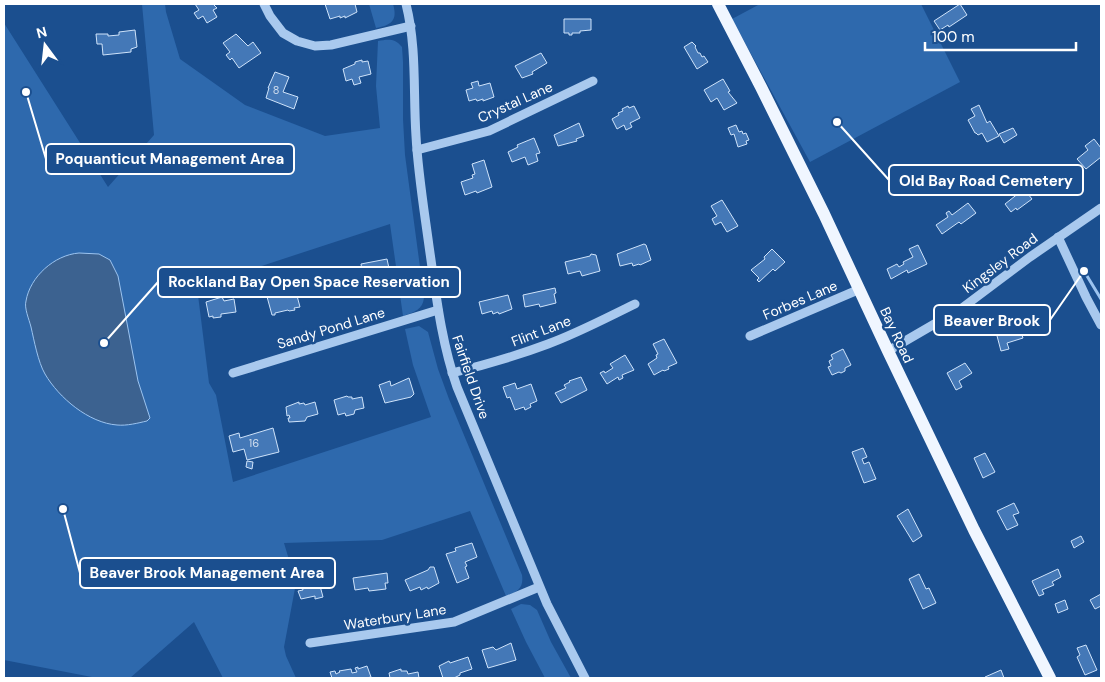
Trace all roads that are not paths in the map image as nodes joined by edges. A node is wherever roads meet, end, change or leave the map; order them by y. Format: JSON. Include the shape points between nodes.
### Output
{"nodes":[{"id":1,"x":264,"y":4,"type":"edge"},
{"id":2,"x":406,"y":4,"type":"edge"},
{"id":3,"x":718,"y":4,"type":"edge"},
{"id":4,"x":411,"y":26,"type":"junction"},
{"id":5,"x":593,"y":81,"type":"dead end"},
{"id":6,"x":417,"y":150,"type":"junction"},
{"id":7,"x":1101,"y":208,"type":"edge"},
{"id":8,"x":1058,"y":237,"type":"junction"},
{"id":9,"x":860,"y":289,"type":"junction"},
{"id":10,"x":635,"y":304,"type":"dead end"},
{"id":11,"x":438,"y":310,"type":"junction"},
{"id":12,"x":1101,"y":325,"type":"edge"},
{"id":13,"x":750,"y":336,"type":"dead end"},
{"id":14,"x":888,"y":351,"type":"junction"},
{"id":15,"x":233,"y":373,"type":"dead end"},
{"id":16,"x":452,"y":374,"type":"junction"},
{"id":17,"x":539,"y":587,"type":"junction"},
{"id":18,"x":310,"y":643,"type":"dead end"},
{"id":19,"x":585,"y":678,"type":"edge"},
{"id":20,"x":1050,"y":678,"type":"edge"}],
"edges":[{"from":1,"to":4,"type":"street","via":[[283,33],[315,46]]},
{"from":2,"to":4,"type":"street","name":"Fairfield Drive"},
{"from":3,"to":9,"type":"main road","name":"Bay Road"},
{"from":4,"to":6,"type":"street","name":"Fairfield Drive"},
{"from":5,"to":6,"type":"street","name":"Crystal Lane","via":[[489,131]]},
{"from":6,"to":11,"type":"street","name":"Fairfield Drive"},
{"from":7,"to":8,"type":"street","name":"Kingsley Road"},
{"from":8,"to":12,"type":"street"},
{"from":8,"to":14,"type":"street","name":"Kingsley Road","via":[[962,308]]},
{"from":9,"to":13,"type":"street","name":"Forbes Lane"},
{"from":9,"to":14,"type":"main road","name":"Bay Road"},
{"from":10,"to":16,"type":"street","name":"Flint Lane","via":[[549,344]]},
{"from":11,"to":15,"type":"street","name":"Sandy Pond Lane"},
{"from":11,"to":16,"type":"street","name":"Fairfield Drive"},
{"from":14,"to":20,"type":"main road","name":"Bay Road"},
{"from":16,"to":17,"type":"street","name":"Fairfield Drive"},
{"from":17,"to":18,"type":"street","name":"Waterbury Lane","via":[[454,622]]},
{"from":17,"to":19,"type":"street","name":"Fairfield Drive"}]}
